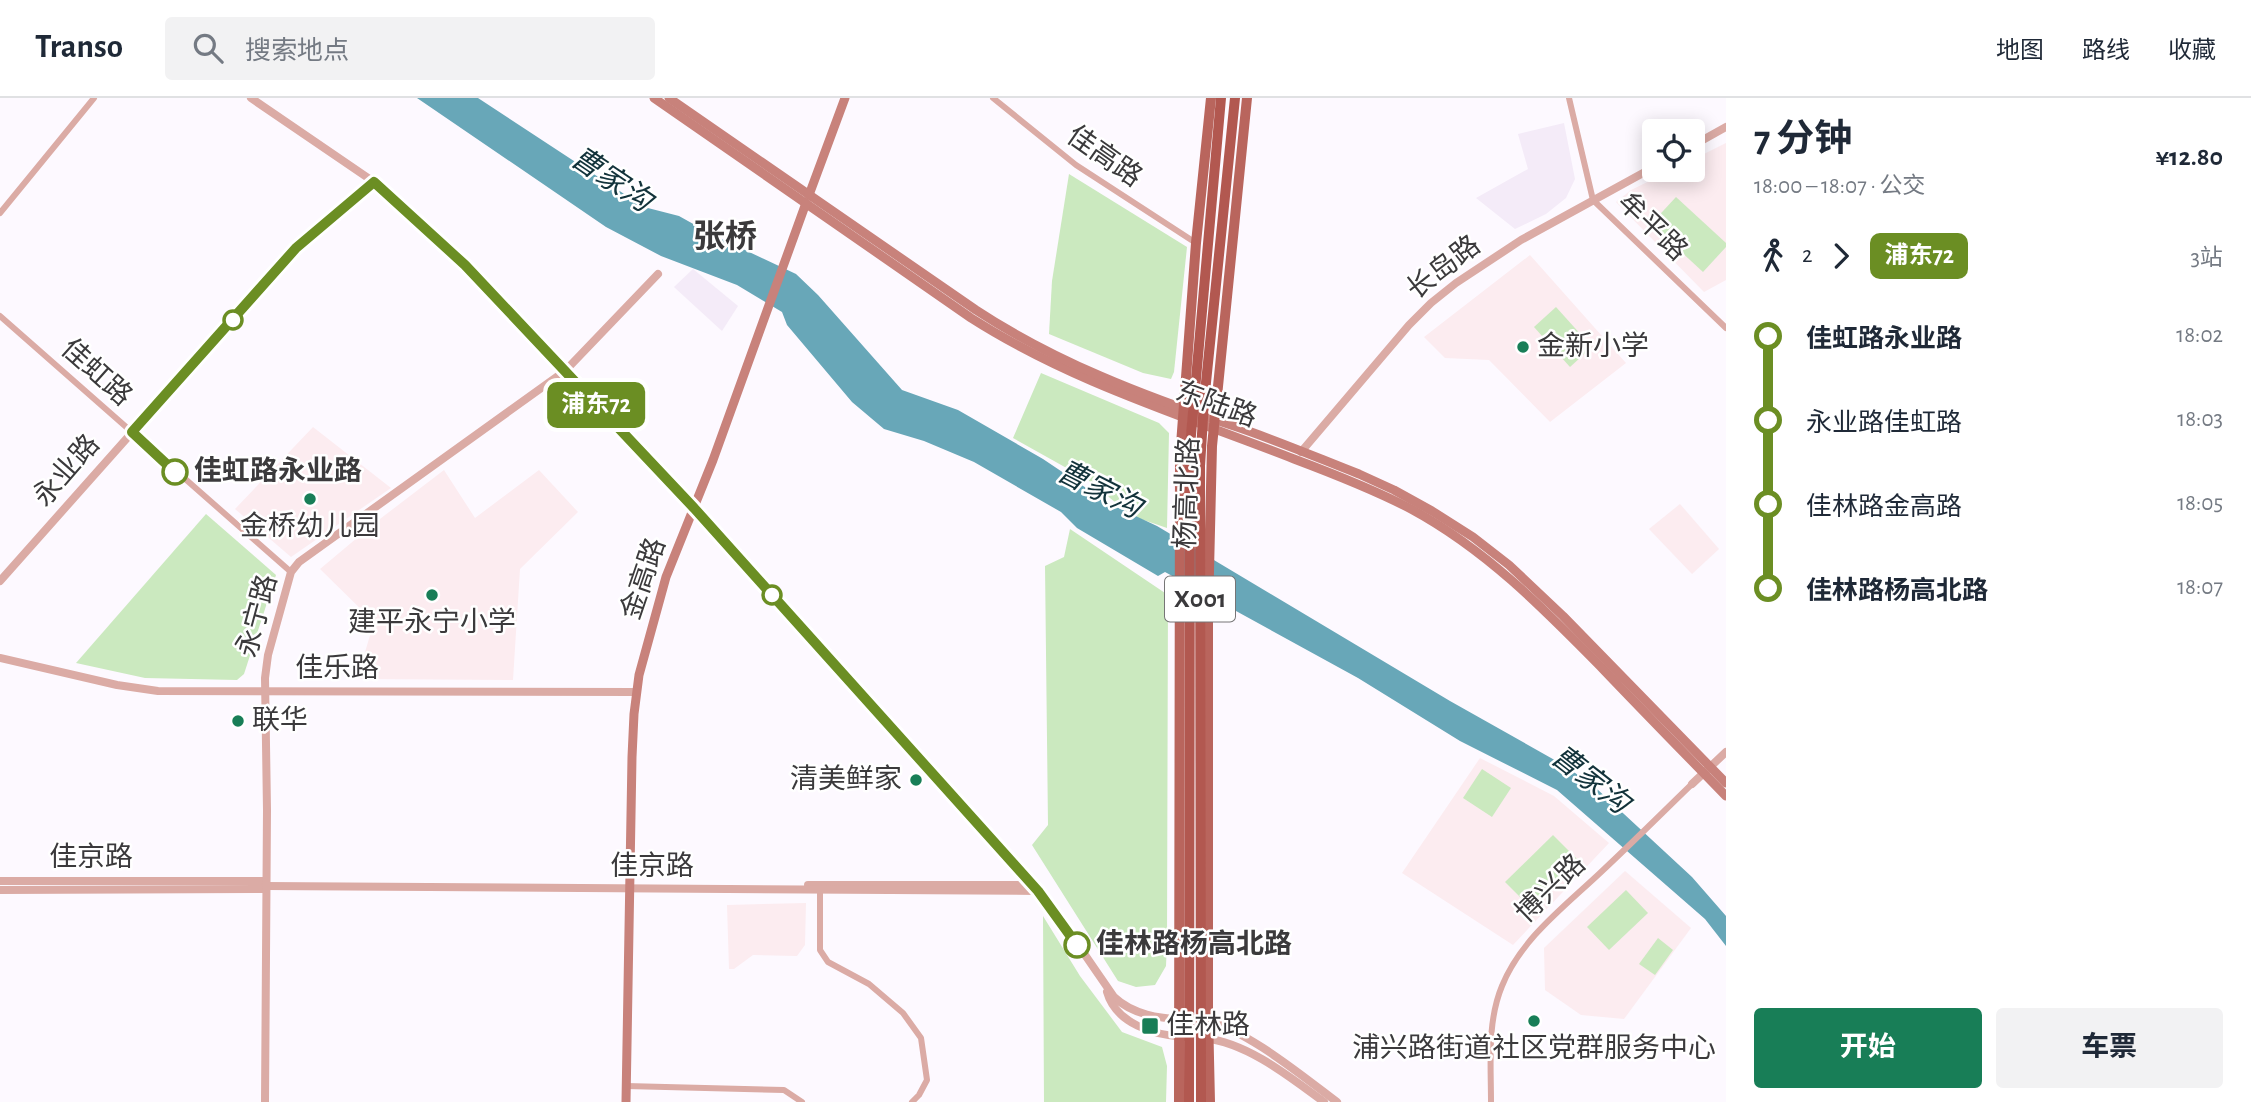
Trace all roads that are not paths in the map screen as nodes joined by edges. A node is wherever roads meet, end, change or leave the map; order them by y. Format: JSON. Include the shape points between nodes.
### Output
{"nodes":[{"id":1,"x":94,"y":98,"type":"edge"},
{"id":2,"x":251,"y":98,"type":"edge"},
{"id":3,"x":654,"y":98,"type":"edge"},
{"id":4,"x":669,"y":98,"type":"edge"},
{"id":5,"x":845,"y":98,"type":"edge"},
{"id":6,"x":993,"y":98,"type":"edge"},
{"id":7,"x":1211,"y":98,"type":"edge"},
{"id":8,"x":1221,"y":98,"type":"edge"},
{"id":9,"x":1235,"y":98,"type":"edge"},
{"id":10,"x":1247,"y":98,"type":"edge"},
{"id":11,"x":1569,"y":98,"type":"edge"},
{"id":12,"x":1726,"y":127,"type":"edge"},
{"id":13,"x":1705,"y":139,"type":"edge"},
{"id":14,"x":1642,"y":173,"type":"edge"},
{"id":15,"x":374,"y":182,"type":"junction"},
{"id":16,"x":807,"y":199,"type":"junction"},
{"id":17,"x":1593,"y":200,"type":"junction"},
{"id":18,"x":0,"y":214,"type":"edge"},
{"id":19,"x":1195,"y":243,"type":"junction"},
{"id":20,"x":658,"y":274,"type":"dead end"},
{"id":21,"x":0,"y":316,"type":"edge"},
{"id":22,"x":1726,"y":328,"type":"edge"},
{"id":23,"x":565,"y":371,"type":"junction"},
{"id":24,"x":1182,"y":413,"type":"junction"},
{"id":25,"x":1213,"y":424,"type":"junction"},
{"id":26,"x":132,"y":432,"type":"junction"},
{"id":27,"x":1301,"y":452,"type":"junction"},
{"id":28,"x":694,"y":508,"type":"junction"},
{"id":29,"x":291,"y":572,"type":"junction"},
{"id":30,"x":0,"y":582,"type":"edge"},
{"id":31,"x":0,"y":658,"type":"edge"},
{"id":32,"x":265,"y":692,"type":"junction"},
{"id":33,"x":636,"y":692,"type":"junction"},
{"id":34,"x":1726,"y":751,"type":"edge"},
{"id":35,"x":1707,"y":770,"type":"junction"},
{"id":36,"x":1726,"y":783,"type":"edge"},
{"id":37,"x":1692,"y":784,"type":"joint"},
{"id":38,"x":1726,"y":796,"type":"edge"},
{"id":39,"x":0,"y":881,"type":"edge"},
{"id":40,"x":265,"y":886,"type":"junction"},
{"id":41,"x":629,"y":887,"type":"junction"},
{"id":42,"x":1035,"y":888,"type":"junction"},
{"id":43,"x":0,"y":890,"type":"edge"},
{"id":44,"x":820,"y":890,"type":"junction"},
{"id":45,"x":1105,"y":986,"type":"junction"},
{"id":46,"x":1179,"y":1019,"type":"junction"},
{"id":47,"x":1208,"y":1021,"type":"junction"},
{"id":48,"x":1180,"y":1037,"type":"junction"},
{"id":49,"x":1208,"y":1038,"type":"junction"},
{"id":50,"x":626,"y":1086,"type":"junction"},
{"id":51,"x":265,"y":1102,"type":"edge"},
{"id":52,"x":626,"y":1102,"type":"edge"},
{"id":53,"x":802,"y":1102,"type":"edge"},
{"id":54,"x":912,"y":1102,"type":"edge"},
{"id":55,"x":1179,"y":1102,"type":"edge"},
{"id":56,"x":1189,"y":1102,"type":"edge"},
{"id":57,"x":1201,"y":1102,"type":"edge"},
{"id":58,"x":1210,"y":1102,"type":"edge"},
{"id":59,"x":1324,"y":1102,"type":"edge"},
{"id":60,"x":1337,"y":1102,"type":"edge"},
{"id":61,"x":1492,"y":1102,"type":"edge"}],
"edges":[{"from":1,"to":18,"type":"street"},
{"from":2,"to":15,"type":"street"},
{"from":3,"to":16,"type":"main road","name":"东陆路"},
{"from":4,"to":16,"type":"main road","name":"东陆路"},
{"from":5,"to":16,"type":"main road","name":"金高路"},
{"from":6,"to":19,"type":"street","name":"佳高路","via":[[1076,165]]},
{"from":7,"to":19,"type":"main road","name":"杨高北路","number":"X001"},
{"from":8,"to":56,"type":"highway","name":"杨高北路","number":"X001","bridge":true,"via":[[1190,446]]},
{"from":9,"to":57,"type":"highway","name":"杨高北路","number":"X001","bridge":true,"via":[[1200,466]]},
{"from":10,"to":25,"type":"main road","name":"杨高北路","number":"X001"},
{"from":11,"to":17,"type":"street","name":"牟平路"},
{"from":12,"to":13,"type":"street"},
{"from":14,"to":17,"type":"street","name":"长岛路"},
{"from":15,"to":23,"type":"street","via":[[465,265]]},
{"from":15,"to":26,"type":"street","name":"永业路","via":[[296,248]]},
{"from":16,"to":24,"type":"main road","name":"东陆路","via":[[1021,338]]},
{"from":16,"to":28,"type":"main road","name":"金高路"},
{"from":17,"to":22,"type":"street","name":"牟平路"},
{"from":17,"to":27,"type":"street","name":"长岛路","via":[[1486,262],[1431,303]]},
{"from":19,"to":24,"type":"main road","name":"杨高北路","number":"X001"},
{"from":20,"to":23,"type":"street","name":"永宁路"},
{"from":21,"to":26,"type":"street","name":"佳虹路"},
{"from":23,"to":28,"type":"street"},
{"from":23,"to":29,"type":"street","name":"永宁路"},
{"from":24,"to":25,"type":"main road","name":"东陆路"},
{"from":24,"to":46,"type":"main road","name":"杨高北路","number":"X001"},
{"from":25,"to":27,"type":"main road","name":"东陆路"},
{"from":25,"to":35,"type":"main road","name":"东陆路","via":[[1373,490],[1468,544],[1536,601]]},
{"from":25,"to":47,"type":"main road","name":"杨高北路","number":"X001","via":[[1208,552]]},
{"from":26,"to":29,"type":"street","name":"佳虹路"},
{"from":26,"to":30,"type":"street","name":"永业路"},
{"from":27,"to":35,"type":"main road","name":"东陆路","via":[[1394,490],[1491,551],[1557,610]]},
{"from":28,"to":33,"type":"main road","name":"金高路","via":[[666,577]]},
{"from":28,"to":42,"type":"street"},
{"from":29,"to":32,"type":"street","name":"永宁路","via":[[268,655]]},
{"from":31,"to":32,"type":"street","name":"佳乐路","via":[[142,689]]},
{"from":32,"to":33,"type":"street","name":"佳乐路"},
{"from":32,"to":40,"type":"street","name":"永宁路"},
{"from":33,"to":41,"type":"main road","name":"金高路"},
{"from":34,"to":35,"type":"street","name":"博兴路"},
{"from":35,"to":36,"type":"main road","name":"东陆路"},
{"from":35,"to":37,"type":"street","name":"博兴路"},
{"from":35,"to":38,"type":"main road","name":"东陆路"},
{"from":37,"to":61,"type":"street","name":"博兴路","via":[[1520,953],[1498,998],[1492,1025]]},
{"from":39,"to":40,"type":"street","name":"佳京路"},
{"from":40,"to":41,"type":"street","name":"佳京路"},
{"from":40,"to":43,"type":"street","name":"佳京路"},
{"from":40,"to":51,"type":"street","name":"永宁路"},
{"from":41,"to":42,"type":"street","name":"佳京路"},
{"from":41,"to":44,"type":"street","name":"佳京路"},
{"from":41,"to":50,"type":"main road","name":"金高路"},
{"from":42,"to":44,"type":"street","name":"佳京路"},
{"from":42,"to":45,"type":"street"},
{"from":44,"to":54,"type":"street","via":[[820,950],[828,962],[869,984],[903,1013],[921,1038],[927,1080]]},
{"from":45,"to":46,"type":"street","via":[[1134,1011]]},
{"from":45,"to":48,"type":"street","via":[[1111,1005],[1127,1019],[1150,1031]]},
{"from":46,"to":47,"type":"street"},
{"from":46,"to":48,"type":"main road","name":"杨高北路","number":"X001"},
{"from":47,"to":49,"type":"main road","name":"杨高北路","number":"X001"},
{"from":47,"to":60,"type":"street","via":[[1257,1045]]},
{"from":48,"to":49,"type":"street"},
{"from":48,"to":55,"type":"main road","name":"杨高北路","number":"X001"},
{"from":49,"to":58,"type":"main road","name":"杨高北路","number":"X001"},
{"from":49,"to":59,"type":"street","via":[[1269,1062]]},
{"from":50,"to":52,"type":"main road","name":"金高路"},
{"from":50,"to":53,"type":"street","via":[[784,1090]]}]}
